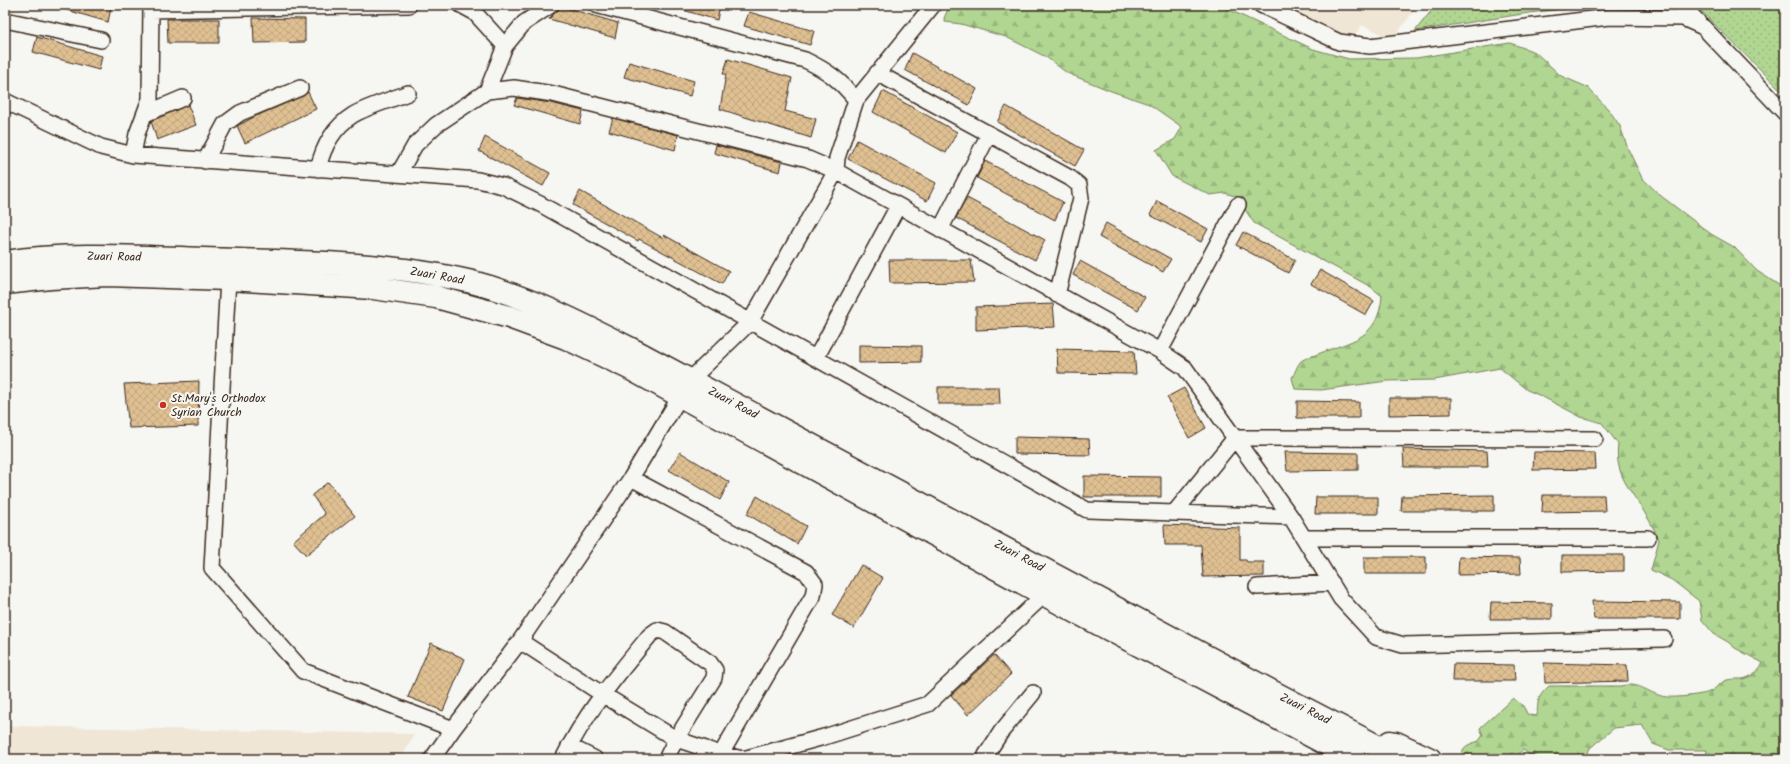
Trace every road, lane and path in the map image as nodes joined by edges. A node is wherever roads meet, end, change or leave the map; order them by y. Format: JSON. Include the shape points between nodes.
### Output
{"nodes":[{"id":1,"x":409,"y":5,"type":"edge"},
{"id":2,"x":461,"y":5,"type":"edge"},
{"id":3,"x":551,"y":5,"type":"edge"},
{"id":4,"x":596,"y":5,"type":"edge"},
{"id":5,"x":933,"y":5,"type":"edge"},
{"id":6,"x":1261,"y":5,"type":"edge"},
{"id":7,"x":1682,"y":5,"type":"edge"},
{"id":8,"x":151,"y":7,"type":"edge"},
{"id":9,"x":239,"y":7,"type":"edge"},
{"id":10,"x":1613,"y":11,"type":"edge"},
{"id":11,"x":5,"y":20,"type":"edge"},
{"id":12,"x":1703,"y":28,"type":"junction"},
{"id":13,"x":101,"y":40,"type":"dead end"},
{"id":14,"x":505,"y":46,"type":"junction"},
{"id":15,"x":877,"y":73,"type":"junction"},
{"id":16,"x":300,"y":88,"type":"dead end"},
{"id":17,"x":487,"y":91,"type":"junction"},
{"id":18,"x":408,"y":93,"type":"dead end"},
{"id":19,"x":183,"y":98,"type":"dead end"},
{"id":20,"x":856,"y":100,"type":"junction"},
{"id":21,"x":5,"y":101,"type":"edge"},
{"id":22,"x":1785,"y":113,"type":"edge"},
{"id":23,"x":145,"y":114,"type":"junction"},
{"id":24,"x":989,"y":134,"type":"junction"},
{"id":25,"x":133,"y":155,"type":"junction"},
{"id":26,"x":205,"y":161,"type":"junction"},
{"id":27,"x":318,"y":168,"type":"junction"},
{"id":28,"x":836,"y":171,"type":"junction"},
{"id":29,"x":399,"y":173,"type":"junction"},
{"id":30,"x":1238,"y":205,"type":"dead end"},
{"id":31,"x":898,"y":206,"type":"junction"},
{"id":32,"x":940,"y":230,"type":"junction"},
{"id":33,"x":5,"y":262,"type":"edge"},
{"id":34,"x":228,"y":279,"type":"junction"},
{"id":35,"x":5,"y":283,"type":"edge"},
{"id":36,"x":1057,"y":295,"type":"junction"},
{"id":37,"x":750,"y":322,"type":"junction"},
{"id":38,"x":1160,"y":351,"type":"junction"},
{"id":39,"x":816,"y":358,"type":"junction"},
{"id":40,"x":685,"y":388,"type":"junction"},
{"id":41,"x":1235,"y":438,"type":"junction"},
{"id":42,"x":1595,"y":439,"type":"dead end"},
{"id":43,"x":631,"y":478,"type":"junction"},
{"id":44,"x":1174,"y":513,"type":"junction"},
{"id":45,"x":1291,"y":517,"type":"junction"},
{"id":46,"x":1304,"y":538,"type":"junction"},
{"id":47,"x":1648,"y":538,"type":"dead end"},
{"id":48,"x":1332,"y":583,"type":"junction"},
{"id":49,"x":1257,"y":587,"type":"dead end"},
{"id":50,"x":1044,"y":595,"type":"junction"},
{"id":51,"x":1664,"y":639,"type":"dead end"},
{"id":52,"x":520,"y":642,"type":"junction"},
{"id":53,"x":1033,"y":693,"type":"dead end"},
{"id":54,"x":602,"y":694,"type":"junction"},
{"id":55,"x":453,"y":729,"type":"junction"},
{"id":56,"x":676,"y":739,"type":"junction"},
{"id":57,"x":1368,"y":742,"type":"junction"},
{"id":58,"x":1327,"y":751,"type":"edge"},
{"id":59,"x":566,"y":752,"type":"edge"},
{"id":60,"x":721,"y":754,"type":"junction"},
{"id":61,"x":432,"y":759,"type":"edge"},
{"id":62,"x":594,"y":759,"type":"edge"},
{"id":63,"x":666,"y":759,"type":"edge"},
{"id":64,"x":988,"y":759,"type":"edge"},
{"id":65,"x":1355,"y":759,"type":"edge"},
{"id":66,"x":1402,"y":759,"type":"edge"},
{"id":67,"x":1430,"y":759,"type":"edge"}],
"edges":[{"from":1,"to":9,"type":"street"},
{"from":2,"to":14,"type":"street","via":[[474,12]]},
{"from":3,"to":14,"type":"street","via":[[524,23]]},
{"from":4,"to":20,"type":"street","via":[[805,60],[822,68],[843,85]]},
{"from":5,"to":15,"type":"street"},
{"from":6,"to":10,"type":"street","via":[[1339,42],[1370,46]]},
{"from":7,"to":12,"type":"street"},
{"from":8,"to":9,"type":"street"},
{"from":8,"to":23,"type":"street","via":[[150,99]]},
{"from":10,"to":12,"type":"street","via":[[1683,18]]},
{"from":11,"to":13,"type":"street"},
{"from":12,"to":22,"type":"street"},
{"from":14,"to":17,"type":"street"},
{"from":15,"to":20,"type":"street"},
{"from":15,"to":24,"type":"street"},
{"from":16,"to":26,"type":"street","via":[[240,113],[225,124]]},
{"from":17,"to":28,"type":"street","via":[[514,88],[553,94],[808,158]]},
{"from":17,"to":29,"type":"street","via":[[436,125],[415,145]]},
{"from":18,"to":27,"type":"street","via":[[353,115],[330,136]]},
{"from":19,"to":23,"type":"street"},
{"from":20,"to":28,"type":"street","via":[[837,158]]},
{"from":21,"to":25,"type":"street","via":[[101,147]]},
{"from":23,"to":25,"type":"street","via":[[137,134]]},
{"from":24,"to":32,"type":"street"},
{"from":24,"to":36,"type":"street","via":[[1079,185],[1081,198]]},
{"from":25,"to":26,"type":"street"},
{"from":26,"to":27,"type":"street"},
{"from":27,"to":29,"type":"street"},
{"from":28,"to":31,"type":"street"},
{"from":28,"to":37,"type":"street"},
{"from":29,"to":37,"type":"street","via":[[478,180],[503,186],[540,204]]},
{"from":30,"to":38,"type":"street"},
{"from":31,"to":32,"type":"street"},
{"from":31,"to":39,"type":"street"},
{"from":32,"to":36,"type":"street"},
{"from":33,"to":40,"type":"highway","name":"Zuari Road","via":[[96,256],[346,264],[415,271],[473,283],[571,318]]},
{"from":34,"to":35,"type":"highway","name":"Zuari Road","via":[[107,275]]},
{"from":34,"to":40,"type":"highway","name":"Zuari Road","via":[[373,288],[443,299],[509,317],[566,338],[629,368]]},
{"from":34,"to":55,"type":"street","via":[[212,568],[303,671]]},
{"from":36,"to":38,"type":"street"},
{"from":37,"to":39,"type":"street"},
{"from":37,"to":40,"type":"street"},
{"from":38,"to":41,"type":"street","via":[[1185,368]]},
{"from":39,"to":44,"type":"street","via":[[1087,510]]},
{"from":40,"to":43,"type":"street"},
{"from":40,"to":50,"type":"highway","name":"Zuari Road"},
{"from":40,"to":57,"type":"highway","name":"Zuari Road"},
{"from":41,"to":42,"type":"street"},
{"from":41,"to":44,"type":"street"},
{"from":41,"to":45,"type":"street"},
{"from":43,"to":52,"type":"street"},
{"from":43,"to":60,"type":"street","via":[[806,572],[815,584],[813,596]]},
{"from":44,"to":45,"type":"street"},
{"from":45,"to":46,"type":"street"},
{"from":46,"to":47,"type":"street"},
{"from":46,"to":48,"type":"street"},
{"from":48,"to":49,"type":"street"},
{"from":48,"to":51,"type":"street","via":[[1341,599],[1376,637],[1403,645]]},
{"from":50,"to":58,"type":"highway","name":"Zuari Road"},
{"from":50,"to":60,"type":"street","via":[[928,704],[743,759]]},
{"from":52,"to":54,"type":"street"},
{"from":52,"to":55,"type":"street"},
{"from":53,"to":64,"type":"street","via":[[1001,732],[986,755]]},
{"from":54,"to":56,"type":"street"},
{"from":54,"to":56,"type":"street","via":[[650,635],[656,630],[665,632],[710,663],[715,670],[714,678]]},
{"from":54,"to":59,"type":"street"},
{"from":55,"to":61,"type":"street"},
{"from":56,"to":60,"type":"street"},
{"from":56,"to":63,"type":"street"},
{"from":57,"to":66,"type":"highway","name":"Zuari Road"},
{"from":57,"to":67,"type":"highway","via":[[1396,743]]},
{"from":58,"to":65,"type":"highway","name":"Zuari Road"},
{"from":59,"to":62,"type":"street"}]}
